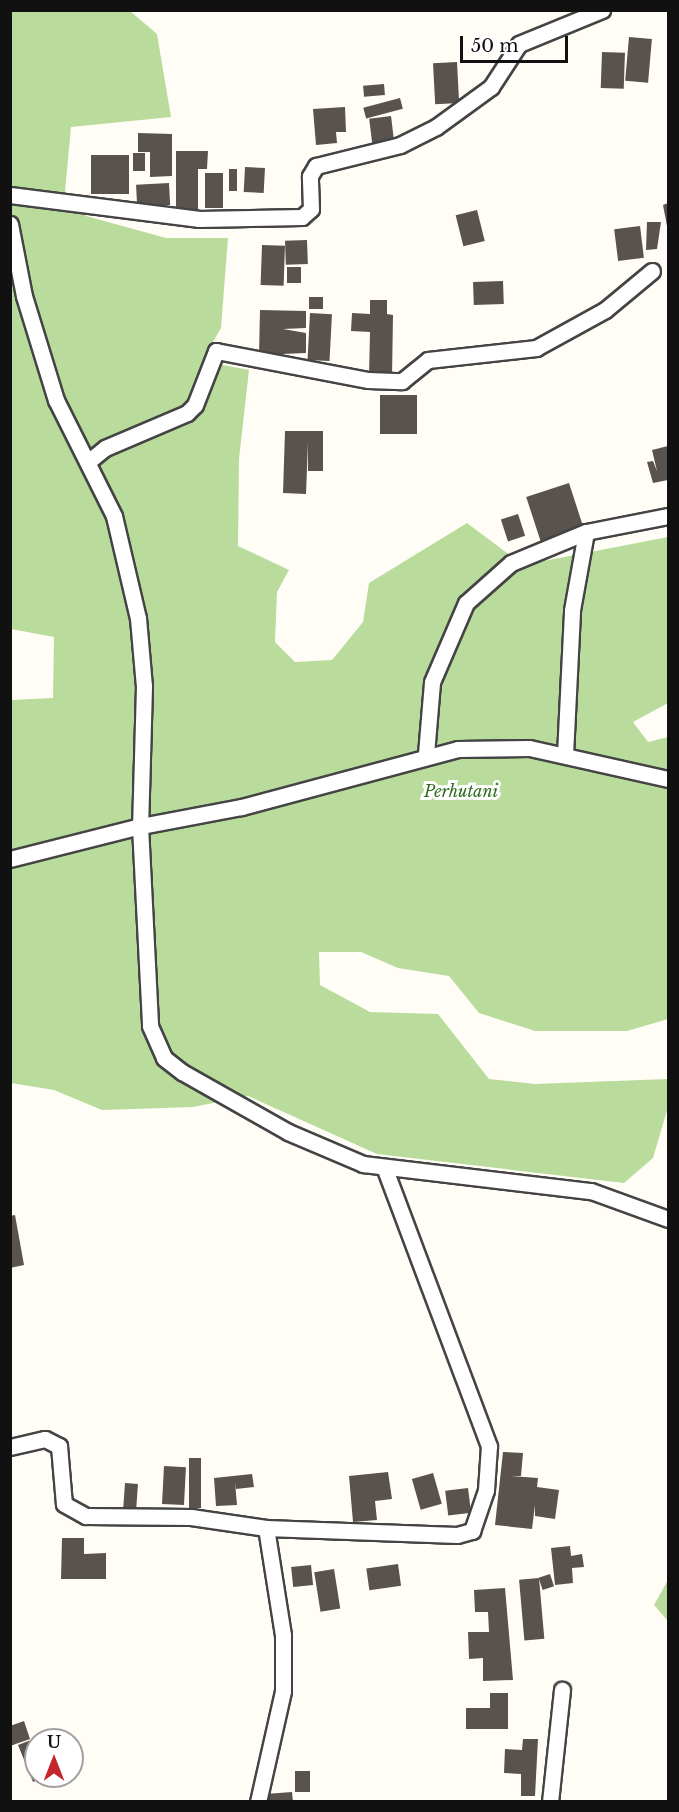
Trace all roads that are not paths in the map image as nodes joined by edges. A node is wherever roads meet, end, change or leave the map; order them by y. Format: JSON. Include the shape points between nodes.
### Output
{"nodes":[{"id":1,"x":602,"y":10,"type":"edge"},
{"id":2,"x":10,"y":195,"type":"edge"},
{"id":3,"x":10,"y":224,"type":"edge"},
{"id":4,"x":652,"y":271,"type":"dead end"},
{"id":5,"x":89,"y":461,"type":"junction"},
{"id":6,"x":669,"y":516,"type":"edge"},
{"id":7,"x":586,"y":532,"type":"junction"},
{"id":8,"x":426,"y":754,"type":"junction"},
{"id":9,"x":565,"y":754,"type":"junction"},
{"id":10,"x":669,"y":779,"type":"edge"},
{"id":11,"x":140,"y":826,"type":"junction"},
{"id":12,"x":10,"y":859,"type":"edge"},
{"id":13,"x":385,"y":1169,"type":"junction"},
{"id":14,"x":669,"y":1219,"type":"edge"},
{"id":15,"x":10,"y":1447,"type":"edge"},
{"id":16,"x":266,"y":1528,"type":"junction"},
{"id":17,"x":562,"y":1690,"type":"dead end"},
{"id":18,"x":258,"y":1802,"type":"edge"},
{"id":19,"x":550,"y":1802,"type":"edge"}],
"edges":[{"from":1,"to":2,"type":"street","via":[[519,44],[491,87],[436,127],[400,145],[316,166],[310,176],[311,209],[302,217],[199,219]]},
{"from":3,"to":5,"type":"street","via":[[41,355],[56,400]]},
{"from":4,"to":5,"type":"street","via":[[605,310],[536,348],[428,360],[402,381],[368,380],[216,351],[195,405],[187,412],[105,448]]},
{"from":5,"to":11,"type":"street","via":[[114,516],[138,618],[144,686]]},
{"from":6,"to":7,"type":"street"},
{"from":7,"to":8,"type":"street","via":[[512,563],[466,603],[432,682]]},
{"from":7,"to":9,"type":"street","via":[[572,610]]},
{"from":8,"to":9,"type":"street","via":[[490,747]]},
{"from":8,"to":11,"type":"street","via":[[241,807]]},
{"from":9,"to":10,"type":"street"},
{"from":11,"to":12,"type":"street"},
{"from":11,"to":13,"type":"street","via":[[150,1026],[164,1058],[288,1132]]},
{"from":13,"to":14,"type":"street","via":[[591,1191]]},
{"from":13,"to":16,"type":"street","via":[[489,1446],[479,1519],[472,1531],[457,1535]]},
{"from":15,"to":16,"type":"street","via":[[45,1439],[59,1446],[62,1498],[73,1513],[191,1517]]},
{"from":16,"to":18,"type":"street","via":[[284,1635],[284,1691]]},
{"from":17,"to":19,"type":"street"}]}
